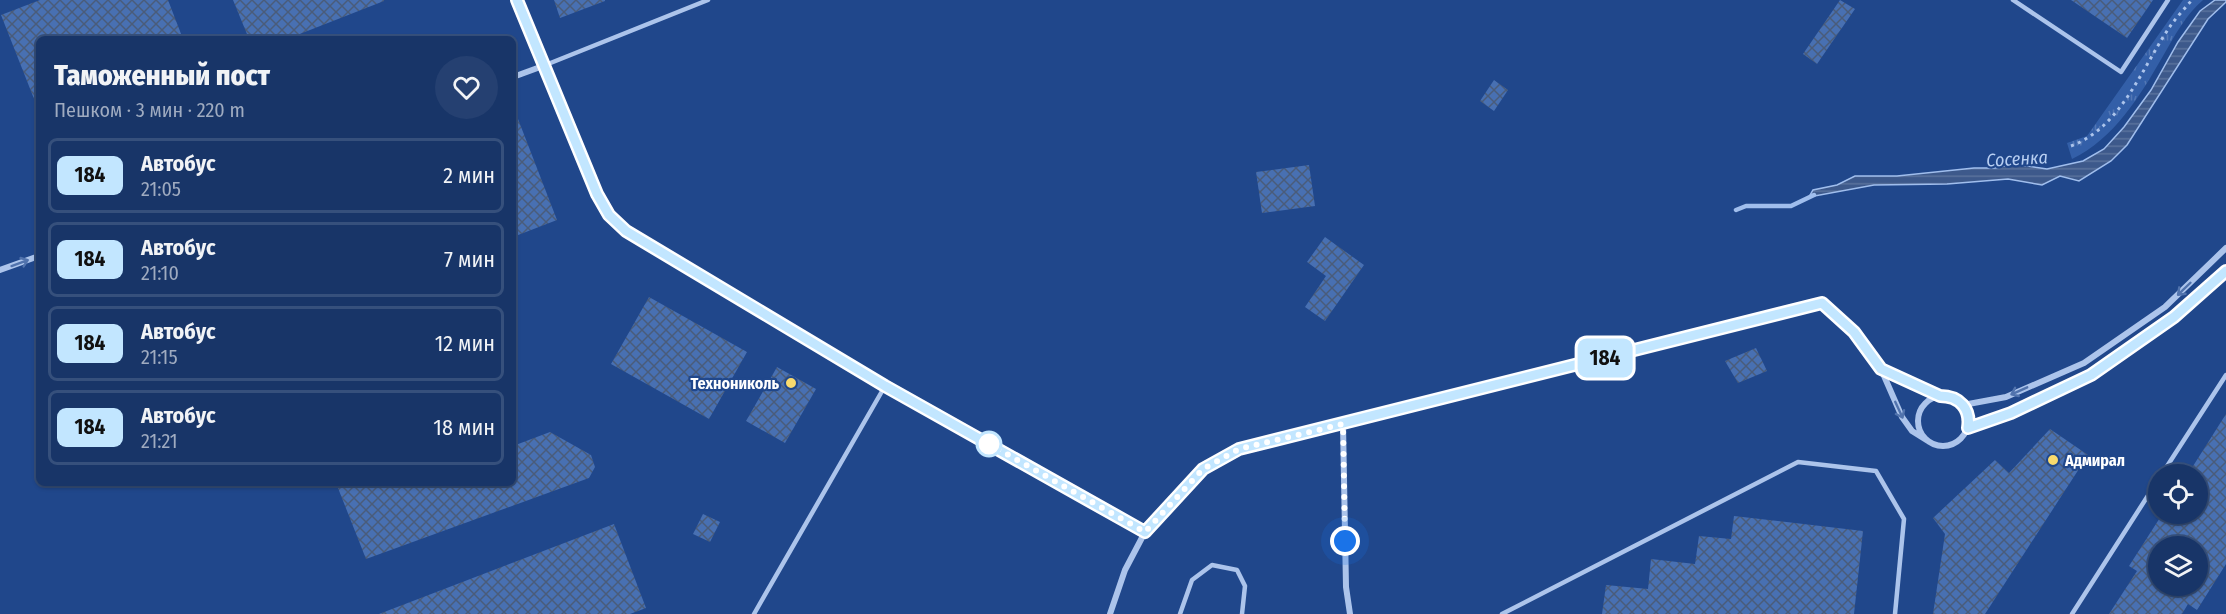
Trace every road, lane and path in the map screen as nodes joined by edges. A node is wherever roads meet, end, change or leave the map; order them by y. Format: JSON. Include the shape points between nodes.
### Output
{"nodes":[{"id":1,"x":517,"y":0,"type":"edge"},
{"id":2,"x":708,"y":0,"type":"edge"},
{"id":3,"x":2013,"y":0,"type":"edge"},
{"id":4,"x":2168,"y":0,"type":"edge"},
{"id":5,"x":2192,"y":0,"type":"edge"},
{"id":6,"x":543,"y":66,"type":"junction"},
{"id":7,"x":516,"y":76,"type":"edge"},
{"id":8,"x":2071,"y":146,"type":"dead end"},
{"id":9,"x":2226,"y":248,"type":"edge"},
{"id":10,"x":36,"y":256,"type":"edge"},
{"id":11,"x":0,"y":270,"type":"edge"},
{"id":12,"x":2226,"y":271,"type":"edge"},
{"id":13,"x":1881,"y":369,"type":"junction"},
{"id":14,"x":2226,"y":375,"type":"edge"},
{"id":15,"x":885,"y":386,"type":"junction"},
{"id":16,"x":1940,"y":396,"type":"junction"},
{"id":17,"x":1963,"y":405,"type":"junction"},
{"id":18,"x":1343,"y":424,"type":"junction"},
{"id":19,"x":1968,"y":428,"type":"junction"},
{"id":20,"x":1928,"y":441,"type":"junction"},
{"id":21,"x":2168,"y":464,"type":"edge"},
{"id":22,"x":2148,"y":496,"type":"edge"},
{"id":23,"x":1145,"y":532,"type":"junction"},
{"id":24,"x":754,"y":614,"type":"edge"},
{"id":25,"x":1110,"y":614,"type":"edge"},
{"id":26,"x":1180,"y":614,"type":"edge"},
{"id":27,"x":1242,"y":614,"type":"edge"},
{"id":28,"x":1350,"y":614,"type":"edge"},
{"id":29,"x":1502,"y":614,"type":"edge"},
{"id":30,"x":1894,"y":614,"type":"edge"},
{"id":31,"x":2072,"y":614,"type":"edge"}],
"edges":[{"from":1,"to":6,"type":"street"},
{"from":2,"to":6,"type":"lane"},
{"from":3,"to":4,"type":"lane","via":[[2121,72]]},
{"from":5,"to":8,"type":"path","via":[[2171,25],[2119,110],[2087,140]]},
{"from":6,"to":7,"type":"street"},
{"from":6,"to":15,"type":"street","via":[[597,194],[609,215],[626,231]]},
{"from":9,"to":17,"type":"street","one_way":true,"via":[[2165,306],[2084,363],[2006,397]]},
{"from":11,"to":10,"type":"street","one_way":true},
{"from":12,"to":19,"type":"street","via":[[2174,317],[2091,375],[2011,413]]},
{"from":13,"to":16,"type":"street"},
{"from":13,"to":18,"type":"street","via":[[1854,332],[1822,303]]},
{"from":13,"to":20,"type":"street","one_way":true,"via":[[1902,417],[1912,431]]},
{"from":14,"to":21,"type":"lane"},
{"from":15,"to":23,"type":"street"},
{"from":15,"to":24,"type":"lane"},
{"from":16,"to":17,"type":"street"},
{"from":16,"to":20,"type":"street","via":[[1927,402],[1919,415],[1919,429]]},
{"from":17,"to":19,"type":"street"},
{"from":18,"to":23,"type":"street","via":[[1239,449],[1203,469]]},
{"from":18,"to":28,"type":"street","via":[[1346,587]]},
{"from":19,"to":20,"type":"street","via":[[1960,441],[1951,446]]},
{"from":22,"to":31,"type":"lane"},
{"from":23,"to":25,"type":"street","via":[[1125,570]]},
{"from":26,"to":27,"type":"lane","via":[[1192,580],[1212,565],[1237,570],[1245,586]]},
{"from":29,"to":30,"type":"lane","via":[[1798,462],[1876,471],[1904,519]]}]}
